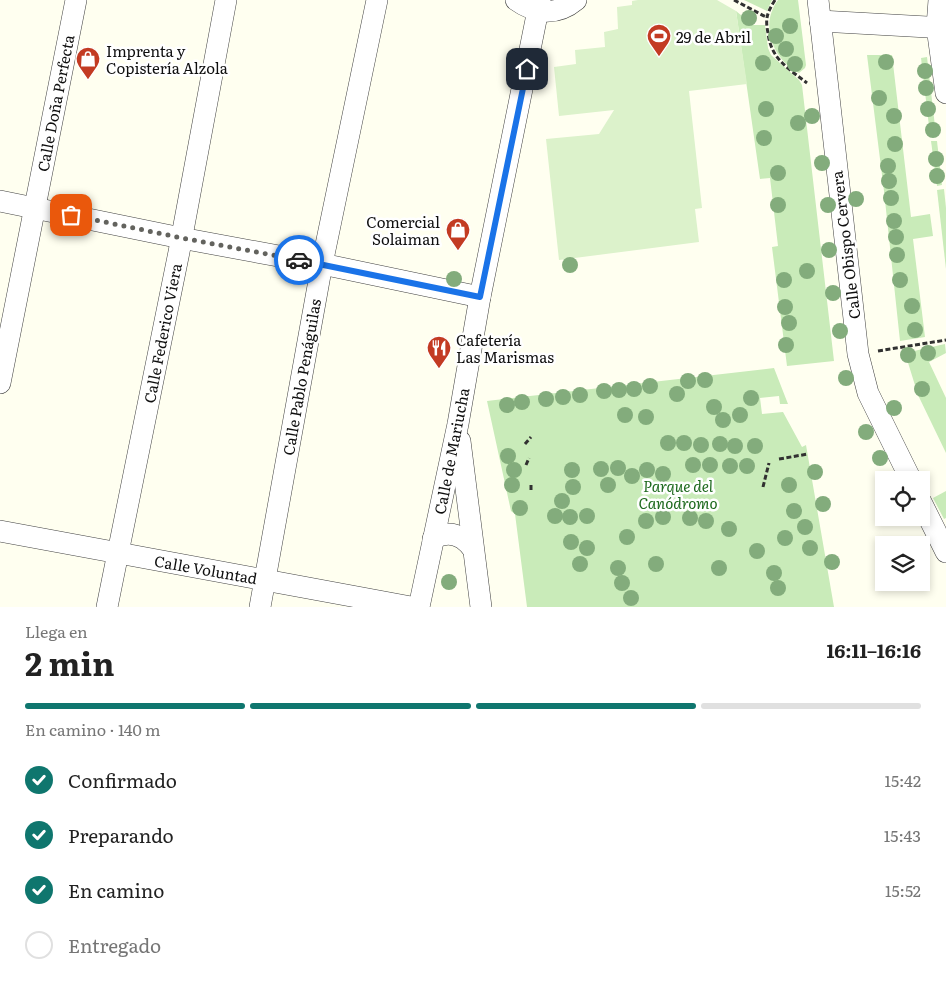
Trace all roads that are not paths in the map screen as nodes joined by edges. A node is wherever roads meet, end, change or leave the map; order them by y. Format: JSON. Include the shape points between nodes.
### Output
{"nodes":[{"id":1,"x":76,"y":0,"type":"edge"},
{"id":2,"x":226,"y":0,"type":"edge"},
{"id":3,"x":377,"y":0,"type":"edge"},
{"id":4,"x":516,"y":0,"type":"edge"},
{"id":5,"x":576,"y":0,"type":"edge"},
{"id":6,"x":939,"y":0,"type":"edge"},
{"id":7,"x":539,"y":6,"type":"edge"},
{"id":8,"x":819,"y":10,"type":"edge"},
{"id":9,"x":941,"y":28,"type":"edge"},
{"id":10,"x":946,"y":93,"type":"edge"},
{"id":11,"x":0,"y":201,"type":"edge"},
{"id":12,"x":35,"y":208,"type":"junction"},
{"id":13,"x":182,"y":238,"type":"junction"},
{"id":14,"x":322,"y":264,"type":"junction"},
{"id":15,"x":480,"y":297,"type":"junction"},
{"id":16,"x":0,"y":384,"type":"edge"},
{"id":17,"x":458,"y":424,"type":"junction"},
{"id":18,"x":906,"y":471,"type":"edge"},
{"id":19,"x":930,"y":520,"type":"edge"},
{"id":20,"x":0,"y":531,"type":"edge"},
{"id":21,"x":433,"y":539,"type":"junction"},
{"id":22,"x":473,"y":549,"type":"junction"},
{"id":23,"x":118,"y":552,"type":"junction"},
{"id":24,"x":946,"y":552,"type":"edge"},
{"id":25,"x":265,"y":580,"type":"junction"},
{"id":26,"x":107,"y":607,"type":"edge"},
{"id":27,"x":260,"y":607,"type":"edge"},
{"id":28,"x":411,"y":607,"type":"edge"},
{"id":29,"x":419,"y":607,"type":"edge"},
{"id":30,"x":480,"y":607,"type":"edge"}],
"edges":[{"from":1,"to":12,"type":"street","name":"Calle Doña Perfecta"},
{"from":2,"to":13,"type":"street","name":"Calle Federico Viera"},
{"from":3,"to":14,"type":"street","name":"Calle Pablo Penáguilas"},
{"from":4,"to":7,"type":"street","via":[[524,6]]},
{"from":5,"to":7,"type":"street","via":[[554,11]]},
{"from":6,"to":9,"type":"street"},
{"from":7,"to":15,"type":"street","name":"Calle de Mariucha"},
{"from":8,"to":9,"type":"street"},
{"from":8,"to":18,"type":"street","name":"Calle Obispo Cervera","via":[[858,354],[868,393]]},
{"from":9,"to":10,"type":"street"},
{"from":11,"to":12,"type":"street"},
{"from":12,"to":13,"type":"street"},
{"from":12,"to":16,"type":"street","name":"Calle Doña Perfecta"},
{"from":13,"to":14,"type":"street"},
{"from":13,"to":23,"type":"street","name":"Calle Federico Viera"},
{"from":14,"to":15,"type":"street"},
{"from":14,"to":25,"type":"street","name":"Calle Pablo Penáguilas"},
{"from":15,"to":17,"type":"street","name":"Calle de Mariucha"},
{"from":17,"to":21,"type":"street","name":"Calle de Mariucha"},
{"from":17,"to":22,"type":"street"},
{"from":19,"to":24,"type":"street"},
{"from":20,"to":23,"type":"street","name":"Calle Voluntad"},
{"from":21,"to":22,"type":"street","via":[[450,533],[467,541]]},
{"from":21,"to":29,"type":"street","name":"Calle de Mariucha"},
{"from":22,"to":30,"type":"street"},
{"from":23,"to":25,"type":"street","name":"Calle Voluntad"},
{"from":23,"to":26,"type":"street","name":"Calle Federico Viera"},
{"from":25,"to":27,"type":"street","name":"Calle Pablo Penáguilas"},
{"from":25,"to":28,"type":"street","name":"Calle Voluntad"}]}
